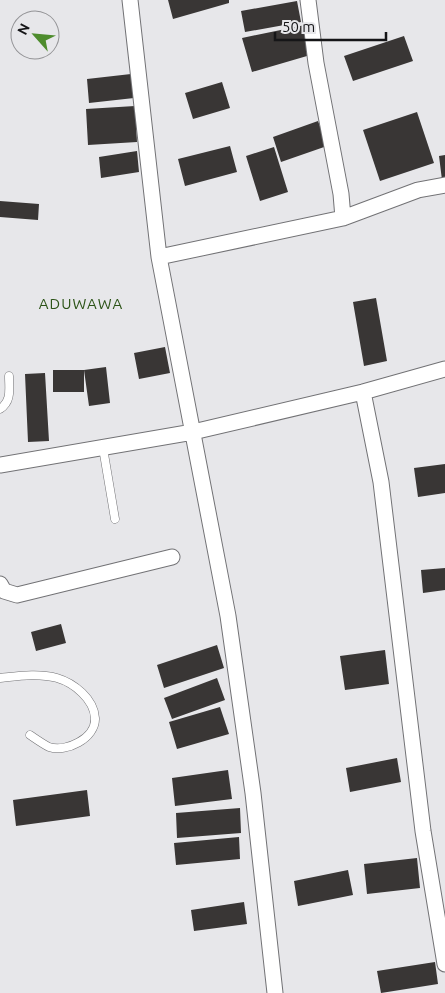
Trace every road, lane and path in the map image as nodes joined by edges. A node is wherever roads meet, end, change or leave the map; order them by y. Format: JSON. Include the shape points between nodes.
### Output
{"nodes":[{"id":1,"x":130,"y":0,"type":"edge"},
{"id":2,"x":308,"y":0,"type":"edge"},
{"id":3,"x":445,"y":185,"type":"edge"},
{"id":4,"x":344,"y":218,"type":"junction"},
{"id":5,"x":159,"y":257,"type":"junction"},
{"id":6,"x":445,"y":369,"type":"edge"},
{"id":7,"x":9,"y":376,"type":"dead end"},
{"id":8,"x":363,"y":392,"type":"junction"},
{"id":9,"x":0,"y":409,"type":"edge"},
{"id":10,"x":193,"y":432,"type":"junction"},
{"id":11,"x":103,"y":448,"type":"junction"},
{"id":12,"x":0,"y":465,"type":"edge"},
{"id":13,"x":115,"y":519,"type":"dead end"},
{"id":14,"x":172,"y":557,"type":"dead end"},
{"id":15,"x":0,"y":584,"type":"edge"},
{"id":16,"x":0,"y":678,"type":"edge"},
{"id":17,"x":30,"y":735,"type":"dead end"},
{"id":18,"x":445,"y":964,"type":"edge"},
{"id":19,"x":275,"y":993,"type":"edge"}],
"edges":[{"from":1,"to":5,"type":"street"},
{"from":2,"to":4,"type":"street"},
{"from":3,"to":4,"type":"street","via":[[418,190]]},
{"from":4,"to":5,"type":"street"},
{"from":5,"to":10,"type":"street"},
{"from":6,"to":8,"type":"street"},
{"from":7,"to":9,"type":"lane","via":[[8,402]]},
{"from":8,"to":10,"type":"street"},
{"from":8,"to":18,"type":"street","via":[[381,482],[423,831]]},
{"from":10,"to":11,"type":"street"},
{"from":10,"to":19,"type":"street","via":[[229,626],[253,794]]},
{"from":11,"to":12,"type":"street"},
{"from":11,"to":13,"type":"lane"},
{"from":14,"to":15,"type":"street","via":[[18,595],[4,590]]},
{"from":16,"to":17,"type":"lane","via":[[31,674],[58,678],[76,687],[90,703],[95,718],[80,742],[66,748],[50,748]]}]}
